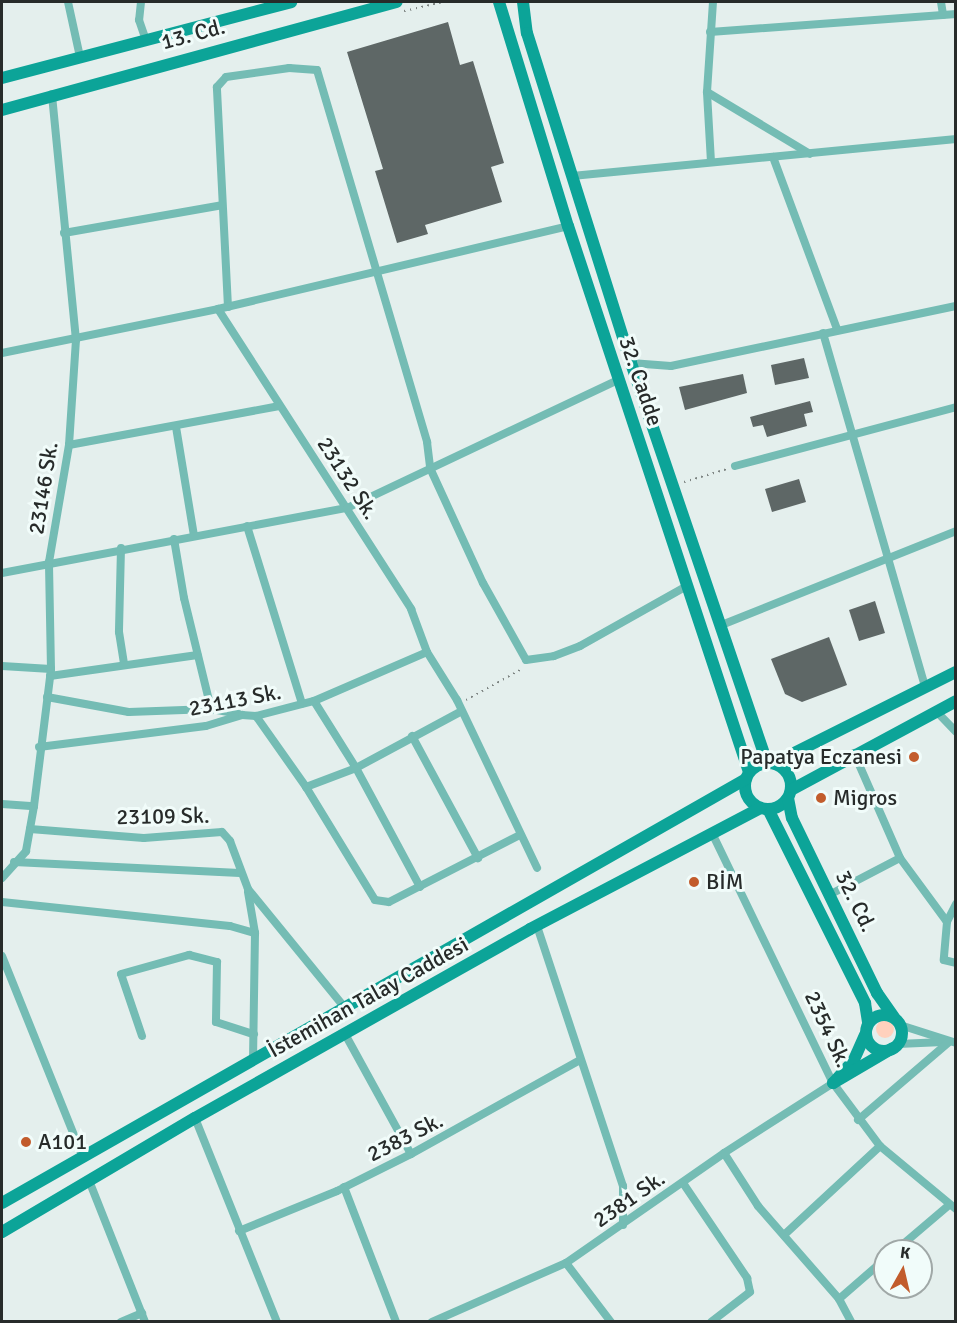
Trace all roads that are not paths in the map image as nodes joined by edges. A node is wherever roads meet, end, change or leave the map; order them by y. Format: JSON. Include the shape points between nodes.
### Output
{"nodes":[{"id":1,"x":68,"y":2,"type":"edge"},
{"id":2,"x":141,"y":2,"type":"edge"},
{"id":3,"x":291,"y":2,"type":"edge"},
{"id":4,"x":396,"y":2,"type":"edge"},
{"id":5,"x":490,"y":2,"type":"edge"},
{"id":6,"x":713,"y":2,"type":"edge"},
{"id":7,"x":941,"y":2,"type":"edge"},
{"id":8,"x":522,"y":3,"type":"edge"},
{"id":9,"x":274,"y":4,"type":"edge"},
{"id":10,"x":500,"y":6,"type":"edge"},
{"id":11,"x":956,"y":14,"type":"edge"},
{"id":12,"x":943,"y":15,"type":"junction"},
{"id":13,"x":710,"y":32,"type":"junction"},
{"id":14,"x":146,"y":40,"type":"junction"},
{"id":15,"x":80,"y":57,"type":"junction"},
{"id":16,"x":2,"y":78,"type":"edge"},
{"id":17,"x":706,"y":92,"type":"junction"},
{"id":18,"x":52,"y":93,"type":"junction"},
{"id":19,"x":2,"y":110,"type":"edge"},
{"id":20,"x":956,"y":139,"type":"edge"},
{"id":21,"x":810,"y":154,"type":"junction"},
{"id":22,"x":772,"y":157,"type":"junction"},
{"id":23,"x":711,"y":162,"type":"junction"},
{"id":24,"x":572,"y":177,"type":"junction"},
{"id":25,"x":222,"y":206,"type":"junction"},
{"id":26,"x":568,"y":226,"type":"junction"},
{"id":27,"x":64,"y":233,"type":"junction"},
{"id":28,"x":374,"y":271,"type":"junction"},
{"id":29,"x":956,"y":306,"type":"edge"},
{"id":30,"x":228,"y":307,"type":"junction"},
{"id":31,"x":218,"y":309,"type":"junction"},
{"id":32,"x":837,"y":329,"type":"junction"},
{"id":33,"x":823,"y":333,"type":"junction"},
{"id":34,"x":76,"y":340,"type":"junction"},
{"id":35,"x":2,"y":353,"type":"edge"},
{"id":36,"x":631,"y":363,"type":"junction"},
{"id":37,"x":618,"y":380,"type":"junction"},
{"id":38,"x":279,"y":406,"type":"junction"},
{"id":39,"x":955,"y":407,"type":"edge"},
{"id":40,"x":176,"y":427,"type":"junction"},
{"id":41,"x":852,"y":434,"type":"junction"},
{"id":42,"x":69,"y":445,"type":"junction"},
{"id":43,"x":735,"y":466,"type":"road end"},
{"id":44,"x":430,"y":468,"type":"junction"},
{"id":45,"x":347,"y":508,"type":"junction"},
{"id":46,"x":248,"y":526,"type":"junction"},
{"id":47,"x":956,"y":531,"type":"edge"},
{"id":48,"x":194,"y":536,"type":"junction"},
{"id":49,"x":174,"y":540,"type":"junction"},
{"id":50,"x":121,"y":548,"type":"junction"},
{"id":51,"x":886,"y":560,"type":"junction"},
{"id":52,"x":50,"y":562,"type":"junction"},
{"id":53,"x":2,"y":573,"type":"edge"},
{"id":54,"x":687,"y":586,"type":"junction"},
{"id":55,"x":719,"y":627,"type":"junction"},
{"id":56,"x":427,"y":652,"type":"junction"},
{"id":57,"x":198,"y":655,"type":"junction"},
{"id":58,"x":124,"y":663,"type":"junction"},
{"id":59,"x":2,"y":666,"type":"edge"},
{"id":60,"x":51,"y":672,"type":"junction"},
{"id":61,"x":956,"y":672,"type":"edge"},
{"id":62,"x":925,"y":686,"type":"junction"},
{"id":63,"x":47,"y":696,"type":"junction"},
{"id":64,"x":314,"y":701,"type":"junction"},
{"id":65,"x":956,"y":701,"type":"edge"},
{"id":66,"x":302,"y":704,"type":"junction"},
{"id":67,"x":211,"y":708,"type":"junction"},
{"id":68,"x":460,"y":708,"type":"junction"},
{"id":69,"x":936,"y":711,"type":"junction"},
{"id":70,"x":242,"y":715,"type":"junction"},
{"id":71,"x":256,"y":716,"type":"junction"},
{"id":72,"x":956,"y":732,"type":"edge"},
{"id":73,"x":412,"y":736,"type":"junction"},
{"id":74,"x":39,"y":747,"type":"junction"},
{"id":75,"x":854,"y":753,"type":"junction"},
{"id":76,"x":770,"y":763,"type":"junction"},
{"id":77,"x":356,"y":768,"type":"junction"},
{"id":78,"x":748,"y":775,"type":"junction"},
{"id":79,"x":306,"y":787,"type":"junction"},
{"id":80,"x":790,"y":794,"type":"junction"},
{"id":81,"x":2,"y":804,"type":"edge"},
{"id":82,"x":34,"y":806,"type":"junction"},
{"id":83,"x":764,"y":809,"type":"junction"},
{"id":84,"x":30,"y":829,"type":"junction"},
{"id":85,"x":712,"y":833,"type":"junction"},
{"id":86,"x":520,"y":835,"type":"junction"},
{"id":87,"x":478,"y":858,"type":"junction"},
{"id":88,"x":900,"y":858,"type":"junction"},
{"id":89,"x":14,"y":862,"type":"junction"},
{"id":90,"x":537,"y":868,"type":"dead end"},
{"id":91,"x":240,"y":873,"type":"junction"},
{"id":92,"x":2,"y":878,"type":"edge"},
{"id":93,"x":420,"y":887,"type":"junction"},
{"id":94,"x":248,"y":889,"type":"junction"},
{"id":95,"x":829,"y":895,"type":"junction"},
{"id":96,"x":2,"y":902,"type":"edge"},
{"id":97,"x":956,"y":904,"type":"edge"},
{"id":98,"x":947,"y":922,"type":"junction"},
{"id":99,"x":537,"y":926,"type":"junction"},
{"id":100,"x":255,"y":933,"type":"junction"},
{"id":101,"x":2,"y":956,"type":"edge"},
{"id":102,"x":956,"y":963,"type":"edge"},
{"id":103,"x":346,"y":1009,"type":"junction"},
{"id":104,"x":897,"y":1021,"type":"junction"},
{"id":105,"x":867,"y":1029,"type":"junction"},
{"id":106,"x":254,"y":1034,"type":"junction"},
{"id":107,"x":345,"y":1034,"type":"junction"},
{"id":108,"x":142,"y":1036,"type":"dead end"},
{"id":109,"x":952,"y":1042,"type":"edge"},
{"id":110,"x":896,"y":1046,"type":"junction"},
{"id":111,"x":580,"y":1060,"type":"junction"},
{"id":112,"x":253,"y":1061,"type":"junction"},
{"id":113,"x":833,"y":1083,"type":"junction"},
{"id":114,"x":195,"y":1118,"type":"junction"},
{"id":115,"x":858,"y":1120,"type":"junction"},
{"id":116,"x":879,"y":1146,"type":"junction"},
{"id":117,"x":724,"y":1153,"type":"junction"},
{"id":118,"x":411,"y":1154,"type":"junction"},
{"id":119,"x":82,"y":1158,"type":"junction"},
{"id":120,"x":90,"y":1182,"type":"junction"},
{"id":121,"x":682,"y":1184,"type":"junction"},
{"id":122,"x":344,"y":1187,"type":"junction"},
{"id":123,"x":2,"y":1203,"type":"edge"},
{"id":124,"x":952,"y":1207,"type":"edge"},
{"id":125,"x":623,"y":1225,"type":"junction"},
{"id":126,"x":239,"y":1231,"type":"junction"},
{"id":127,"x":2,"y":1232,"type":"edge"},
{"id":128,"x":784,"y":1235,"type":"junction"},
{"id":129,"x":911,"y":1239,"type":"edge"},
{"id":130,"x":566,"y":1263,"type":"junction"},
{"id":131,"x":873,"y":1269,"type":"edge"},
{"id":132,"x":839,"y":1299,"type":"junction"},
{"id":133,"x":143,"y":1317,"type":"edge"},
{"id":134,"x":437,"y":1320,"type":"edge"},
{"id":135,"x":121,"y":1322,"type":"edge"},
{"id":136,"x":277,"y":1322,"type":"edge"},
{"id":137,"x":396,"y":1322,"type":"edge"},
{"id":138,"x":611,"y":1322,"type":"edge"},
{"id":139,"x":711,"y":1322,"type":"edge"},
{"id":140,"x":851,"y":1322,"type":"edge"}],
"edges":[{"from":1,"to":15,"type":"street"},
{"from":2,"to":14,"type":"street","via":[[139,20]]},
{"from":3,"to":9,"type":"main road","name":"13. Cd."},
{"from":4,"to":18,"type":"main road","name":"13. Cd."},
{"from":5,"to":10,"type":"main road"},
{"from":6,"to":13,"type":"street"},
{"from":7,"to":12,"type":"street"},
{"from":8,"to":24,"type":"main road","name":"32. Cadde","via":[[527,33]]},
{"from":9,"to":14,"type":"main road","name":"13. Cd."},
{"from":10,"to":26,"type":"main road","name":"32. Cadde"},
{"from":11,"to":12,"type":"street"},
{"from":12,"to":13,"type":"street"},
{"from":13,"to":17,"type":"street"},
{"from":14,"to":15,"type":"main road","name":"13. Cd."},
{"from":15,"to":16,"type":"main road","name":"13. Cd."},
{"from":17,"to":21,"type":"street"},
{"from":17,"to":23,"type":"street"},
{"from":18,"to":19,"type":"main road","name":"13. Cd."},
{"from":18,"to":27,"type":"street","name":"23146 Sk."},
{"from":20,"to":21,"type":"street"},
{"from":21,"to":22,"type":"street"},
{"from":22,"to":23,"type":"street"},
{"from":22,"to":32,"type":"street"},
{"from":23,"to":24,"type":"street"},
{"from":24,"to":36,"type":"main road","name":"32. Cadde"},
{"from":25,"to":27,"type":"street"},
{"from":25,"to":28,"type":"street","via":[[217,87],[226,76],[289,68],[317,70]]},
{"from":25,"to":30,"type":"street"},
{"from":26,"to":28,"type":"street"},
{"from":26,"to":37,"type":"main road","name":"32. Cadde"},
{"from":27,"to":34,"type":"street","name":"23146 Sk."},
{"from":28,"to":30,"type":"street"},
{"from":28,"to":44,"type":"street","via":[[426,441]]},
{"from":29,"to":32,"type":"street"},
{"from":30,"to":31,"type":"street"},
{"from":31,"to":34,"type":"street"},
{"from":31,"to":38,"type":"street","name":"23132 Sk."},
{"from":32,"to":33,"type":"street"},
{"from":33,"to":36,"type":"street","via":[[672,366]]},
{"from":33,"to":41,"type":"street"},
{"from":34,"to":35,"type":"street"},
{"from":34,"to":42,"type":"street","name":"23146 Sk."},
{"from":36,"to":55,"type":"main road","name":"32. Cadde"},
{"from":37,"to":44,"type":"street"},
{"from":37,"to":54,"type":"main road","name":"32. Cadde"},
{"from":38,"to":40,"type":"street"},
{"from":38,"to":45,"type":"street","name":"23132 Sk."},
{"from":39,"to":41,"type":"street"},
{"from":40,"to":42,"type":"street"},
{"from":40,"to":48,"type":"street"},
{"from":41,"to":43,"type":"street"},
{"from":41,"to":51,"type":"street"},
{"from":42,"to":52,"type":"street","name":"23146 Sk."},
{"from":44,"to":45,"type":"street"},
{"from":44,"to":54,"type":"street","via":[[483,583],[526,660],[580,646]]},
{"from":45,"to":46,"type":"street"},
{"from":45,"to":56,"type":"street","name":"23132 Sk.","via":[[411,609]]},
{"from":46,"to":48,"type":"street"},
{"from":46,"to":66,"type":"street"},
{"from":47,"to":51,"type":"street"},
{"from":48,"to":49,"type":"street"},
{"from":49,"to":50,"type":"street"},
{"from":49,"to":57,"type":"street"},
{"from":50,"to":52,"type":"street"},
{"from":50,"to":58,"type":"street","via":[[119,632]]},
{"from":51,"to":55,"type":"street"},
{"from":51,"to":62,"type":"street"},
{"from":52,"to":53,"type":"street"},
{"from":52,"to":60,"type":"street","name":"23146 Sk."},
{"from":54,"to":78,"type":"main road","name":"32. Cadde"},
{"from":55,"to":76,"type":"main road","name":"32. Cadde"},
{"from":56,"to":64,"type":"street","name":"23113 Sk."},
{"from":56,"to":68,"type":"street","name":"23132 Sk."},
{"from":57,"to":58,"type":"street"},
{"from":57,"to":67,"type":"street"},
{"from":58,"to":60,"type":"street"},
{"from":59,"to":60,"type":"street"},
{"from":60,"to":63,"type":"street","name":"23146 Sk."},
{"from":61,"to":62,"type":"main road"},
{"from":62,"to":76,"type":"main road"},
{"from":63,"to":67,"type":"street","via":[[129,712]]},
{"from":63,"to":74,"type":"street","name":"23146 Sk."},
{"from":64,"to":66,"type":"street","name":"23113 Sk."},
{"from":64,"to":77,"type":"street"},
{"from":65,"to":69,"type":"main road"},
{"from":66,"to":71,"type":"street","name":"23113 Sk."},
{"from":67,"to":70,"type":"street"},
{"from":68,"to":73,"type":"street"},
{"from":68,"to":86,"type":"street","name":"23132 Sk."},
{"from":69,"to":72,"type":"street"},
{"from":69,"to":75,"type":"main road"},
{"from":70,"to":71,"type":"street","name":"23113 Sk."},
{"from":70,"to":74,"type":"street","name":"23113 Sk.","via":[[206,726]]},
{"from":71,"to":79,"type":"street"},
{"from":73,"to":77,"type":"street"},
{"from":73,"to":87,"type":"street"},
{"from":74,"to":82,"type":"street","name":"23146 Sk."},
{"from":75,"to":80,"type":"main road"},
{"from":75,"to":88,"type":"street"},
{"from":76,"to":78,"type":"main road"},
{"from":76,"to":80,"type":"main road","via":[[789,776]]},
{"from":77,"to":79,"type":"street"},
{"from":77,"to":93,"type":"street"},
{"from":78,"to":83,"type":"main road","via":[[748,798]]},
{"from":78,"to":103,"type":"main road","name":"İstemihan Talay Caddesi"},
{"from":79,"to":93,"type":"street","via":[[375,900],[389,902]]},
{"from":80,"to":83,"type":"main road"},
{"from":80,"to":95,"type":"main road","name":"32. Cd.","via":[[792,818]]},
{"from":81,"to":82,"type":"street"},
{"from":82,"to":84,"type":"street","name":"23146 Sk."},
{"from":83,"to":85,"type":"main road","name":"İstemihan Talay Caddesi"},
{"from":83,"to":105,"type":"main road","name":"32. Cd.","via":[[865,1003]]},
{"from":84,"to":89,"type":"street","name":"23146 Sk.","via":[[26,851]]},
{"from":84,"to":91,"type":"street","name":"23109 Sk.","via":[[144,838],[222,832],[230,841]]},
{"from":85,"to":99,"type":"main road","name":"İstemihan Talay Caddesi"},
{"from":85,"to":113,"type":"street","name":"2354 Sk."},
{"from":86,"to":87,"type":"street"},
{"from":86,"to":90,"type":"street","name":"23132 Sk."},
{"from":87,"to":93,"type":"street"},
{"from":88,"to":95,"type":"street"},
{"from":88,"to":98,"type":"street"},
{"from":89,"to":91,"type":"street"},
{"from":89,"to":92,"type":"street","name":"23146 Sk."},
{"from":91,"to":94,"type":"street","name":"23109 Sk."},
{"from":94,"to":100,"type":"street"},
{"from":94,"to":103,"type":"street","name":"23109 Sk."},
{"from":95,"to":104,"type":"main road","name":"32. Cd.","via":[[877,993]]},
{"from":96,"to":100,"type":"street","via":[[230,926]]},
{"from":97,"to":98,"type":"street"},
{"from":98,"to":102,"type":"street","via":[[944,960]]},
{"from":99,"to":107,"type":"main road","name":"İstemihan Talay Caddesi"},
{"from":99,"to":111,"type":"street"},
{"from":100,"to":106,"type":"street"},
{"from":101,"to":119,"type":"street"},
{"from":103,"to":112,"type":"main road","name":"İstemihan Talay Caddesi"},
{"from":104,"to":105,"type":"main road","via":[[883,1014]]},
{"from":104,"to":109,"type":"street"},
{"from":104,"to":110,"type":"main road"},
{"from":105,"to":110,"type":"main road","via":[[876,1049]]},
{"from":105,"to":113,"type":"main road","via":[[854,1060]]},
{"from":106,"to":108,"type":"street","via":[[216,1022],[217,962],[189,955],[121,974]]},
{"from":106,"to":112,"type":"street"},
{"from":107,"to":114,"type":"main road","name":"İstemihan Talay Caddesi"},
{"from":107,"to":118,"type":"street"},
{"from":109,"to":110,"type":"street"},
{"from":109,"to":115,"type":"street"},
{"from":110,"to":113,"type":"main road"},
{"from":111,"to":118,"type":"street","name":"2383 Sk."},
{"from":111,"to":125,"type":"street","via":[[623,1186]]},
{"from":112,"to":119,"type":"main road","name":"İstemihan Talay Caddesi"},
{"from":113,"to":115,"type":"street","name":"2354 Sk."},
{"from":113,"to":117,"type":"street","name":"2381 Sk."},
{"from":114,"to":120,"type":"main road","name":"İstemihan Talay Caddesi"},
{"from":114,"to":126,"type":"street"},
{"from":115,"to":116,"type":"street","name":"2354 Sk."},
{"from":116,"to":124,"type":"street","name":"2354 Sk."},
{"from":116,"to":128,"type":"street"},
{"from":117,"to":121,"type":"street","name":"2381 Sk."},
{"from":117,"to":128,"type":"street","via":[[758,1206]]},
{"from":118,"to":122,"type":"street","name":"2383 Sk."},
{"from":119,"to":123,"type":"main road","name":"İstemihan Talay Caddesi"},
{"from":120,"to":127,"type":"main road","name":"İstemihan Talay Caddesi"},
{"from":120,"to":133,"type":"street"},
{"from":121,"to":125,"type":"street","name":"2381 Sk."},
{"from":121,"to":139,"type":"street","via":[[747,1278],[750,1292]]},
{"from":122,"to":126,"type":"street","name":"2383 Sk."},
{"from":122,"to":137,"type":"street"},
{"from":124,"to":129,"type":"street"},
{"from":125,"to":130,"type":"street","name":"2381 Sk."},
{"from":126,"to":136,"type":"street"},
{"from":128,"to":132,"type":"street"},
{"from":130,"to":134,"type":"street","name":"2381 Sk."},
{"from":130,"to":138,"type":"street"},
{"from":131,"to":132,"type":"street"},
{"from":132,"to":140,"type":"street"},
{"from":133,"to":135,"type":"street"}]}
